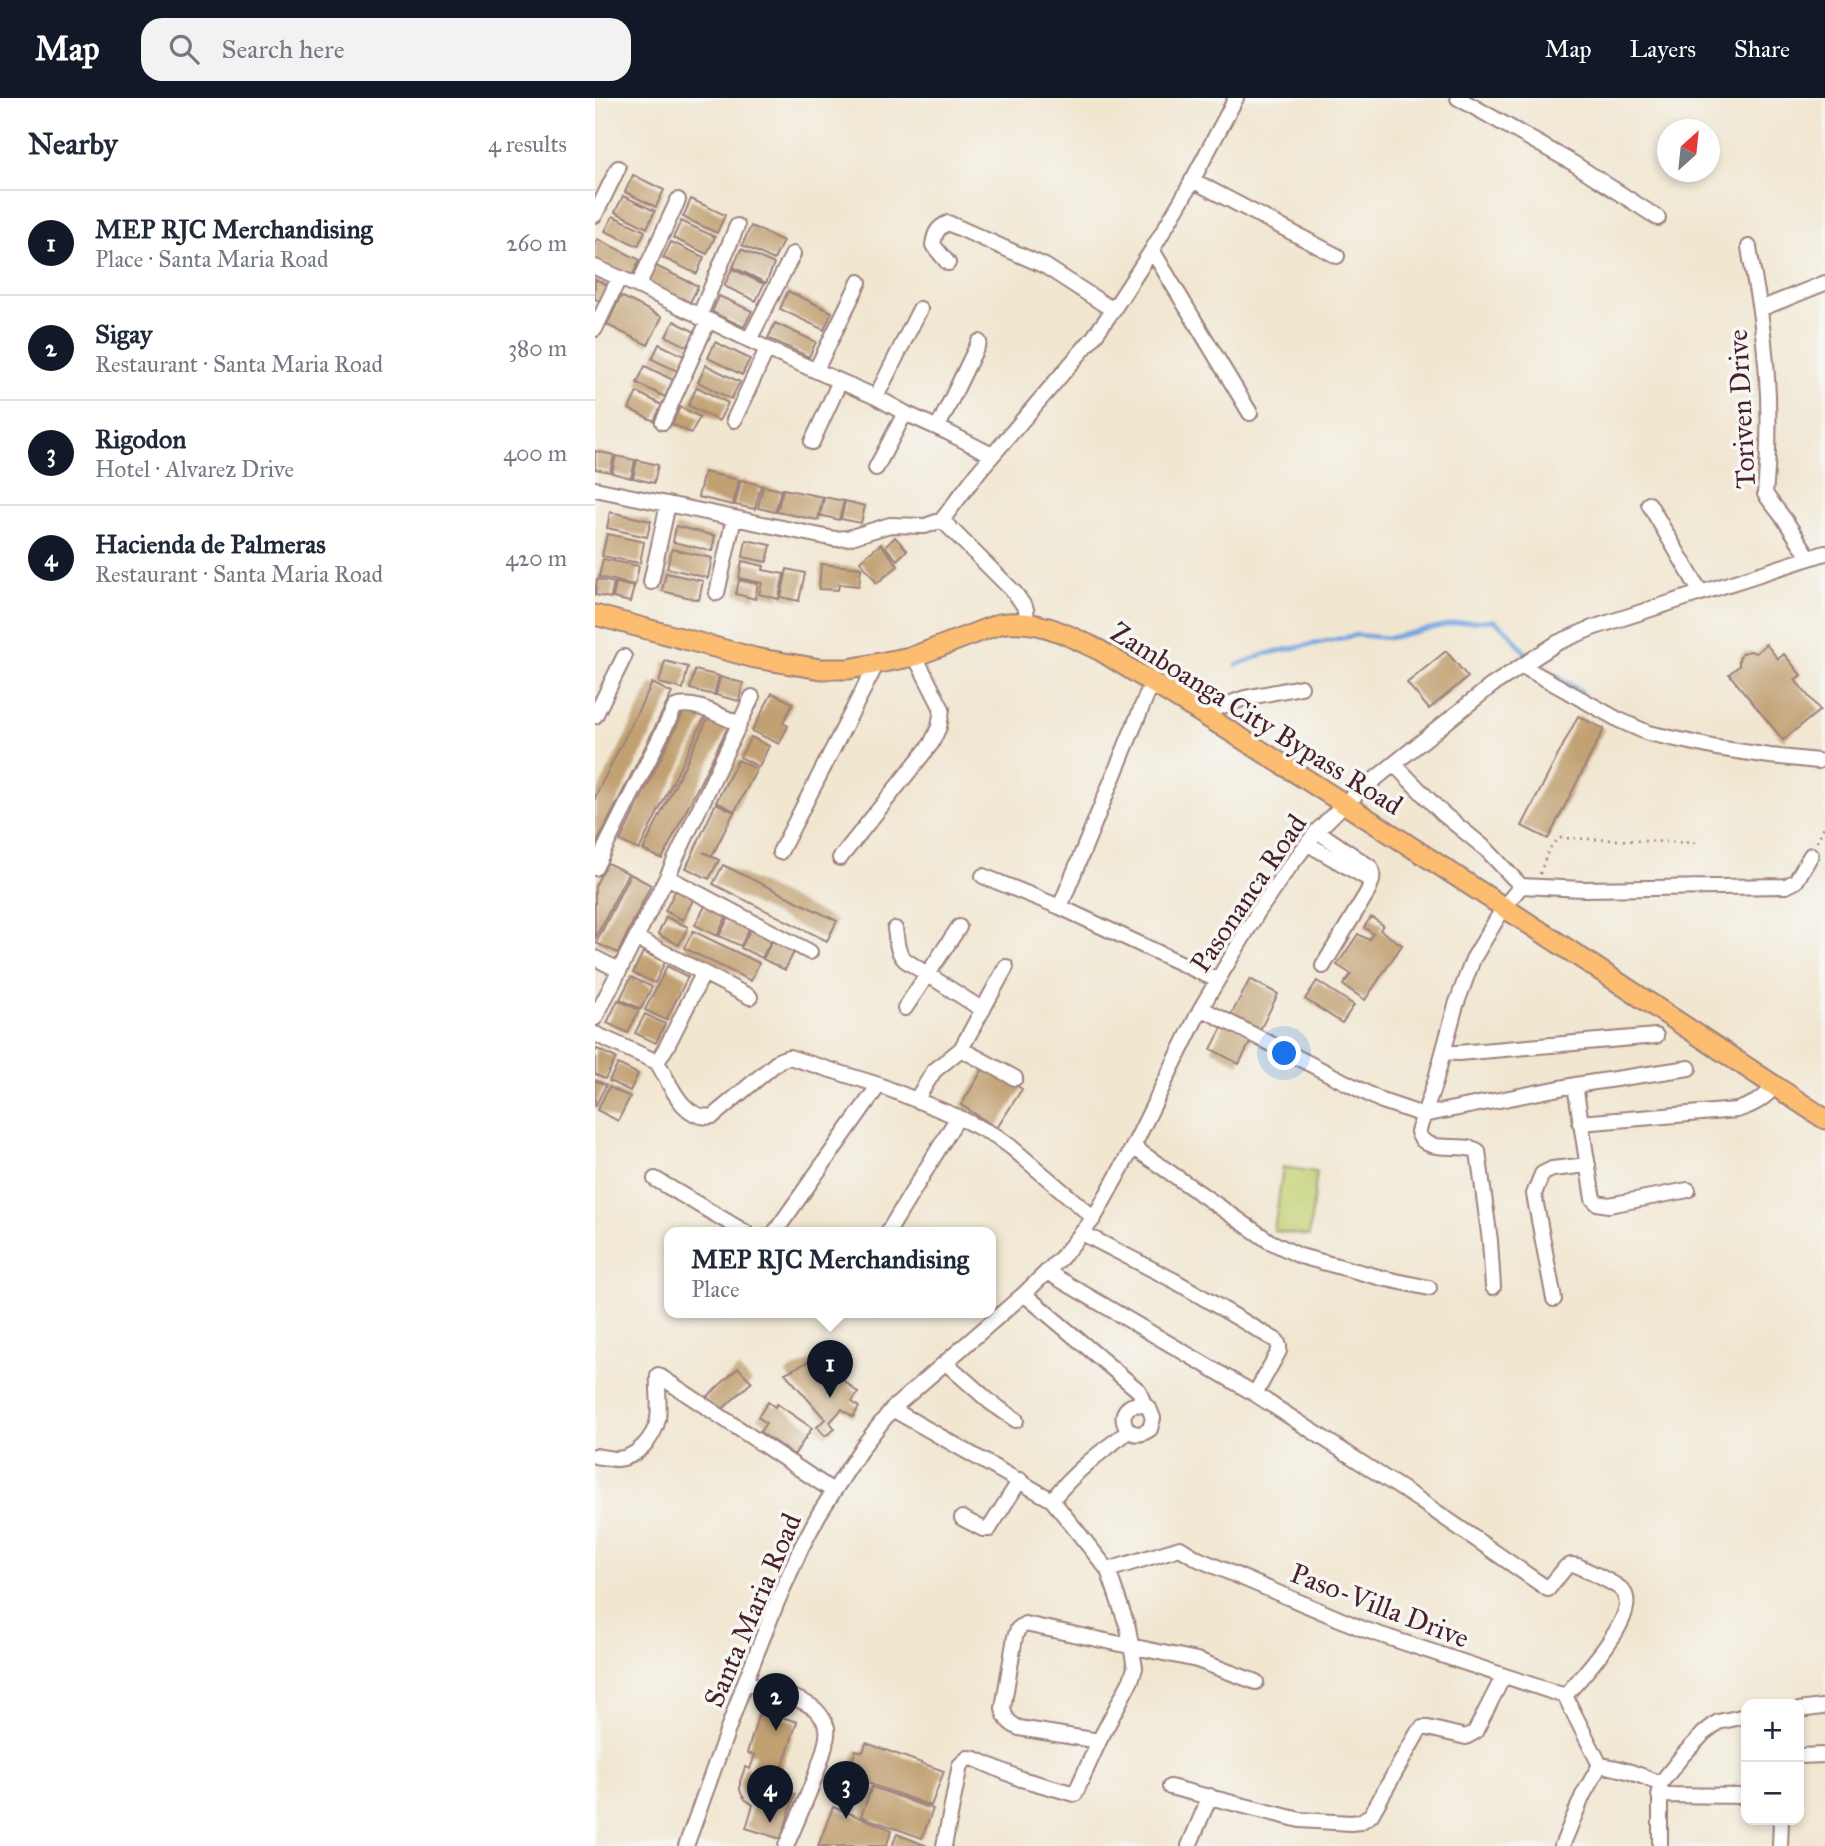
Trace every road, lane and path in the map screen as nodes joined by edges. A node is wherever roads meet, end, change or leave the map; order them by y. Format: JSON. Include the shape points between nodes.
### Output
{"nodes":[{"id":1,"x":1236,"y":98,"type":"edge"},
{"id":2,"x":1458,"y":98,"type":"edge"},
{"id":3,"x":618,"y":168,"type":"dead end"},
{"id":4,"x":1192,"y":180,"type":"junction"},
{"id":5,"x":678,"y":200,"type":"dead end"},
{"id":6,"x":595,"y":215,"type":"edge"},
{"id":7,"x":1658,"y":218,"type":"dead end"},
{"id":8,"x":737,"y":226,"type":"dead end"},
{"id":9,"x":1749,"y":247,"type":"dead end"},
{"id":10,"x":1152,"y":250,"type":"junction"},
{"id":11,"x":793,"y":254,"type":"dead end"},
{"id":12,"x":1337,"y":256,"type":"dead end"},
{"id":13,"x":948,"y":263,"type":"dead end"},
{"id":14,"x":595,"y":267,"type":"edge"},
{"id":15,"x":619,"y":278,"type":"junction"},
{"id":16,"x":859,"y":282,"type":"dead end"},
{"id":17,"x":1825,"y":283,"type":"edge"},
{"id":18,"x":638,"y":286,"type":"junction"},
{"id":19,"x":920,"y":309,"type":"dead end"},
{"id":20,"x":1760,"y":309,"type":"junction"},
{"id":21,"x":1113,"y":310,"type":"junction"},
{"id":22,"x":703,"y":319,"type":"junction"},
{"id":23,"x":595,"y":329,"type":"edge"},
{"id":24,"x":749,"y":340,"type":"junction"},
{"id":25,"x":979,"y":342,"type":"dead end"},
{"id":26,"x":767,"y":349,"type":"junction"},
{"id":27,"x":816,"y":370,"type":"junction"},
{"id":28,"x":840,"y":381,"type":"junction"},
{"id":29,"x":876,"y":397,"type":"junction"},
{"id":30,"x":905,"y":413,"type":"junction"},
{"id":31,"x":1251,"y":413,"type":"dead end"},
{"id":32,"x":734,"y":420,"type":"dead end"},
{"id":33,"x":663,"y":422,"type":"dead end"},
{"id":34,"x":937,"y":427,"type":"junction"},
{"id":35,"x":812,"y":442,"type":"dead end"},
{"id":36,"x":992,"y":455,"type":"junction"},
{"id":37,"x":876,"y":468,"type":"dead end"},
{"id":38,"x":596,"y":494,"type":"edge"},
{"id":39,"x":668,"y":504,"type":"junction"},
{"id":40,"x":1649,"y":504,"type":"dead end"},
{"id":41,"x":734,"y":518,"type":"junction"},
{"id":42,"x":942,"y":520,"type":"junction"},
{"id":43,"x":1825,"y":553,"type":"edge"},
{"id":44,"x":1809,"y":557,"type":"junction"},
{"id":45,"x":651,"y":582,"type":"dead end"},
{"id":46,"x":717,"y":593,"type":"dead end"},
{"id":47,"x":1700,"y":593,"type":"junction"},
{"id":48,"x":595,"y":615,"type":"edge"},
{"id":49,"x":1027,"y":622,"type":"junction"},
{"id":50,"x":915,"y":656,"type":"junction"},
{"id":51,"x":624,"y":657,"type":"dead end"},
{"id":52,"x":876,"y":665,"type":"junction"},
{"id":53,"x":1522,"y":666,"type":"junction"},
{"id":54,"x":1152,"y":682,"type":"junction"},
{"id":55,"x":1301,"y":687,"type":"dead end"},
{"id":56,"x":752,"y":697,"type":"dead end"},
{"id":57,"x":1203,"y":713,"type":"junction"},
{"id":58,"x":595,"y":716,"type":"edge"},
{"id":59,"x":739,"y":724,"type":"junction"},
{"id":60,"x":1818,"y":761,"type":"dead end"},
{"id":61,"x":1395,"y":765,"type":"junction"},
{"id":62,"x":1344,"y":804,"type":"junction"},
{"id":63,"x":1825,"y":824,"type":"edge"},
{"id":64,"x":1317,"y":831,"type":"junction"},
{"id":65,"x":1699,"y":843,"type":"dead end"},
{"id":66,"x":1308,"y":844,"type":"junction"},
{"id":67,"x":780,"y":852,"type":"dead end"},
{"id":68,"x":1811,"y":855,"type":"joint"},
{"id":69,"x":840,"y":858,"type":"dead end"},
{"id":70,"x":595,"y":869,"type":"edge"},
{"id":71,"x":983,"y":876,"type":"dead end"},
{"id":72,"x":667,"y":877,"type":"junction"},
{"id":73,"x":1372,"y":881,"type":"junction"},
{"id":74,"x":1521,"y":886,"type":"junction"},
{"id":75,"x":1536,"y":887,"type":"junction"},
{"id":76,"x":1060,"y":907,"type":"junction"},
{"id":77,"x":1504,"y":907,"type":"junction"},
{"id":78,"x":959,"y":928,"type":"dead end"},
{"id":79,"x":895,"y":929,"type":"dead end"},
{"id":80,"x":636,"y":938,"type":"junction"},
{"id":81,"x":810,"y":952,"type":"dead end"},
{"id":82,"x":595,"y":958,"type":"edge"},
{"id":83,"x":1323,"y":966,"type":"dead end"},
{"id":84,"x":1006,"y":967,"type":"dead end"},
{"id":85,"x":619,"y":970,"type":"junction"},
{"id":86,"x":703,"y":974,"type":"junction"},
{"id":87,"x":928,"y":975,"type":"junction"},
{"id":88,"x":1217,"y":980,"type":"junction"},
{"id":89,"x":750,"y":997,"type":"dead end"},
{"id":90,"x":905,"y":1008,"type":"dead end"},
{"id":91,"x":1201,"y":1008,"type":"junction"},
{"id":92,"x":983,"y":1010,"type":"junction"},
{"id":93,"x":595,"y":1018,"type":"edge"},
{"id":94,"x":595,"y":1034,"type":"edge"},
{"id":95,"x":1656,"y":1036,"type":"dead end"},
{"id":96,"x":961,"y":1049,"type":"junction"},
{"id":97,"x":1444,"y":1052,"type":"junction"},
{"id":98,"x":657,"y":1062,"type":"junction"},
{"id":99,"x":1689,"y":1068,"type":"dead end"},
{"id":100,"x":1015,"y":1077,"type":"dead end"},
{"id":101,"x":879,"y":1084,"type":"junction"},
{"id":102,"x":1575,"y":1085,"type":"junction"},
{"id":103,"x":1775,"y":1086,"type":"junction"},
{"id":104,"x":916,"y":1100,"type":"junction"},
{"id":105,"x":1423,"y":1115,"type":"junction"},
{"id":106,"x":958,"y":1117,"type":"junction"},
{"id":107,"x":1825,"y":1119,"type":"edge"},
{"id":108,"x":1580,"y":1123,"type":"junction"},
{"id":109,"x":1133,"y":1147,"type":"junction"},
{"id":110,"x":1588,"y":1165,"type":"junction"},
{"id":111,"x":655,"y":1179,"type":"dead end"},
{"id":112,"x":1688,"y":1190,"type":"dead end"},
{"id":113,"x":1094,"y":1218,"type":"junction"},
{"id":114,"x":737,"y":1227,"type":"edge"},
{"id":115,"x":779,"y":1227,"type":"edge"},
{"id":116,"x":891,"y":1227,"type":"edge"},
{"id":117,"x":1082,"y":1233,"type":"junction"},
{"id":118,"x":1047,"y":1272,"type":"junction"},
{"id":119,"x":1493,"y":1287,"type":"dead end"},
{"id":120,"x":1429,"y":1288,"type":"dead end"},
{"id":121,"x":1024,"y":1294,"type":"junction"},
{"id":122,"x":1554,"y":1299,"type":"dead end"},
{"id":123,"x":946,"y":1363,"type":"junction"},
{"id":124,"x":1255,"y":1394,"type":"junction"},
{"id":125,"x":1144,"y":1405,"type":"junction"},
{"id":126,"x":892,"y":1409,"type":"junction"},
{"id":127,"x":1016,"y":1420,"type":"dead end"},
{"id":128,"x":1129,"y":1431,"type":"junction"},
{"id":129,"x":595,"y":1455,"type":"edge"},
{"id":130,"x":1020,"y":1480,"type":"junction"},
{"id":131,"x":833,"y":1492,"type":"junction"},
{"id":132,"x":1052,"y":1500,"type":"junction"},
{"id":133,"x":962,"y":1518,"type":"dead end"},
{"id":134,"x":1108,"y":1570,"type":"junction"},
{"id":135,"x":1132,"y":1648,"type":"junction"},
{"id":136,"x":1503,"y":1676,"type":"junction"},
{"id":137,"x":745,"y":1682,"type":"junction"},
{"id":138,"x":1257,"y":1682,"type":"dead end"},
{"id":139,"x":1565,"y":1696,"type":"junction"},
{"id":140,"x":1822,"y":1707,"type":"dead end"},
{"id":141,"x":1804,"y":1709,"type":"edge"},
{"id":142,"x":1741,"y":1717,"type":"edge"},
{"id":143,"x":1099,"y":1741,"type":"junction"},
{"id":144,"x":1825,"y":1755,"type":"edge"},
{"id":145,"x":1804,"y":1756,"type":"edge"},
{"id":146,"x":1600,"y":1765,"type":"junction"},
{"id":147,"x":1170,"y":1787,"type":"dead end"},
{"id":148,"x":1660,"y":1789,"type":"junction"},
{"id":149,"x":1210,"y":1796,"type":"junction"},
{"id":150,"x":1741,"y":1796,"type":"edge"},
{"id":151,"x":1781,"y":1825,"type":"edge"},
{"id":152,"x":685,"y":1846,"type":"edge"},
{"id":153,"x":786,"y":1846,"type":"edge"},
{"id":154,"x":944,"y":1846,"type":"edge"},
{"id":155,"x":1189,"y":1846,"type":"edge"},
{"id":156,"x":1562,"y":1846,"type":"edge"},
{"id":157,"x":1660,"y":1846,"type":"edge"},
{"id":158,"x":1780,"y":1846,"type":"edge"}],
"edges":[{"from":1,"to":4,"type":"street"},
{"from":2,"to":7,"type":"street"},
{"from":3,"to":6,"type":"street"},
{"from":4,"to":10,"type":"street"},
{"from":4,"to":12,"type":"street"},
{"from":5,"to":18,"type":"street"},
{"from":8,"to":22,"type":"street"},
{"from":9,"to":20,"type":"street","name":"Toriven Drive"},
{"from":10,"to":21,"type":"street"},
{"from":10,"to":31,"type":"street"},
{"from":11,"to":24,"type":"street"},
{"from":13,"to":21,"type":"street","via":[[933,245],[935,233],[948,223],[1045,266]]},
{"from":14,"to":15,"type":"street"},
{"from":15,"to":18,"type":"street"},
{"from":15,"to":23,"type":"street"},
{"from":16,"to":27,"type":"street"},
{"from":17,"to":20,"type":"street"},
{"from":18,"to":22,"type":"street"},
{"from":19,"to":29,"type":"street"},
{"from":20,"to":44,"type":"street","name":"Toriven Drive","via":[[1767,385],[1765,494]]},
{"from":21,"to":36,"type":"street"},
{"from":22,"to":24,"type":"street"},
{"from":22,"to":33,"type":"street"},
{"from":24,"to":26,"type":"street"},
{"from":25,"to":34,"type":"street"},
{"from":26,"to":27,"type":"street"},
{"from":26,"to":32,"type":"street"},
{"from":27,"to":28,"type":"street"},
{"from":28,"to":29,"type":"street"},
{"from":28,"to":35,"type":"street"},
{"from":29,"to":30,"type":"street"},
{"from":30,"to":34,"type":"street"},
{"from":30,"to":37,"type":"street"},
{"from":34,"to":36,"type":"street"},
{"from":36,"to":42,"type":"street"},
{"from":38,"to":39,"type":"street"},
{"from":39,"to":41,"type":"street"},
{"from":39,"to":45,"type":"street"},
{"from":40,"to":47,"type":"street"},
{"from":41,"to":42,"type":"street","via":[[835,539],[890,525],[925,526]]},
{"from":41,"to":46,"type":"street"},
{"from":42,"to":49,"type":"street","via":[[1015,593],[1026,609]]},
{"from":43,"to":44,"type":"street","name":"Pasonanca Road"},
{"from":44,"to":47,"type":"street","name":"Pasonanca Road"},
{"from":47,"to":53,"type":"street","name":"Pasonanca Road","via":[[1592,628],[1557,643]]},
{"from":48,"to":52,"type":"main road","name":"Zamboanga City Bypass Road","via":[[796,666],[849,669]]},
{"from":49,"to":50,"type":"main road","name":"Zamboanga City Bypass Road","via":[[999,624]]},
{"from":49,"to":54,"type":"main road","name":"Zamboanga City Bypass Road","via":[[1070,636]]},
{"from":50,"to":52,"type":"main road","name":"Zamboanga City Bypass Road"},
{"from":50,"to":69,"type":"street","via":[[942,709],[939,727],[931,744]]},
{"from":51,"to":58,"type":"street"},
{"from":52,"to":67,"type":"street"},
{"from":53,"to":60,"type":"street","via":[[1648,733]]},
{"from":53,"to":61,"type":"street","name":"Pasonanca Road"},
{"from":54,"to":57,"type":"main road","name":"Zamboanga City Bypass Road"},
{"from":54,"to":76,"type":"street"},
{"from":55,"to":57,"type":"street","via":[[1245,698]]},
{"from":56,"to":59,"type":"street"},
{"from":57,"to":62,"type":"main road","name":"Zamboanga City Bypass Road"},
{"from":59,"to":70,"type":"street","via":[[693,706],[675,707]]},
{"from":59,"to":72,"type":"street"},
{"from":61,"to":62,"type":"street","name":"Pasonanca Road"},
{"from":61,"to":74,"type":"street"},
{"from":62,"to":64,"type":"street","name":"Pasonanca Road"},
{"from":62,"to":77,"type":"main road","name":"Zamboanga City Bypass Road"},
{"from":63,"to":68,"type":"path"},
{"from":64,"to":66,"type":"street","name":"Pasonanca Road"},
{"from":64,"to":73,"type":"street","via":[[1370,867]]},
{"from":65,"to":75,"type":"path","via":[[1560,838],[1548,850]]},
{"from":66,"to":73,"type":"street"},
{"from":66,"to":88,"type":"street","name":"Pasonanca Road","via":[[1258,912]]},
{"from":68,"to":75,"type":"street","via":[[1796,881],[1786,886]]},
{"from":71,"to":76,"type":"street"},
{"from":72,"to":80,"type":"street"},
{"from":72,"to":81,"type":"street"},
{"from":73,"to":83,"type":"street"},
{"from":74,"to":75,"type":"street"},
{"from":74,"to":77,"type":"street"},
{"from":76,"to":88,"type":"street"},
{"from":77,"to":97,"type":"street","via":[[1473,959]]},
{"from":77,"to":103,"type":"main road","name":"Zamboanga City Bypass Road"},
{"from":78,"to":87,"type":"street"},
{"from":79,"to":87,"type":"street","via":[[900,956]]},
{"from":80,"to":85,"type":"street"},
{"from":80,"to":86,"type":"street"},
{"from":82,"to":85,"type":"street"},
{"from":84,"to":92,"type":"street"},
{"from":85,"to":93,"type":"street"},
{"from":86,"to":89,"type":"street"},
{"from":86,"to":98,"type":"street"},
{"from":87,"to":90,"type":"street"},
{"from":87,"to":92,"type":"street"},
{"from":88,"to":91,"type":"street","name":"Pasonanca Road"},
{"from":91,"to":105,"type":"street","via":[[1382,1101]]},
{"from":91,"to":109,"type":"street","name":"Pasonanca Road"},
{"from":92,"to":96,"type":"street"},
{"from":94,"to":98,"type":"street"},
{"from":95,"to":97,"type":"street"},
{"from":96,"to":100,"type":"street"},
{"from":96,"to":104,"type":"street","via":[[933,1071]]},
{"from":97,"to":105,"type":"street"},
{"from":98,"to":101,"type":"street","via":[[684,1108],[705,1118],[789,1057]]},
{"from":99,"to":102,"type":"street"},
{"from":101,"to":104,"type":"street"},
{"from":101,"to":115,"type":"street"},
{"from":102,"to":105,"type":"street"},
{"from":102,"to":108,"type":"street"},
{"from":103,"to":107,"type":"main road","name":"Zamboanga City Bypass Road"},
{"from":103,"to":108,"type":"street","via":[[1754,1105],[1737,1110]]},
{"from":104,"to":106,"type":"street"},
{"from":105,"to":119,"type":"street","via":[[1418,1132],[1427,1144],[1478,1151]]},
{"from":106,"to":113,"type":"street","via":[[1011,1147]]},
{"from":106,"to":116,"type":"street"},
{"from":108,"to":110,"type":"street"},
{"from":109,"to":113,"type":"street","name":"Pasonanca Road"},
{"from":109,"to":120,"type":"street","via":[[1269,1241],[1300,1256]]},
{"from":110,"to":112,"type":"street","via":[[1593,1199],[1602,1205]]},
{"from":110,"to":122,"type":"street","via":[[1542,1174],[1534,1194]]},
{"from":111,"to":114,"type":"street"},
{"from":113,"to":117,"type":"street","name":"Pasonanca Road"},
{"from":117,"to":118,"type":"street","name":"Pasonanca Road"},
{"from":117,"to":124,"type":"street","via":[[1277,1341],[1279,1351]]},
{"from":118,"to":121,"type":"street","name":"Pasonanca Road"},
{"from":118,"to":124,"type":"street"},
{"from":121,"to":123,"type":"street","name":"Pasonanca Road"},
{"from":121,"to":125,"type":"street","via":[[1134,1385]]},
{"from":123,"to":126,"type":"street","name":"Pasonanca Road"},
{"from":123,"to":127,"type":"street"},
{"from":124,"to":139,"type":"street","via":[[1548,1589],[1571,1564],[1621,1589],[1626,1607],[1615,1635]]},
{"from":125,"to":128,"type":"street","via":[[1127,1409],[1123,1420]]},
{"from":125,"to":128,"type":"street","via":[[1153,1418],[1150,1429],[1140,1434]]},
{"from":126,"to":130,"type":"street"},
{"from":126,"to":131,"type":"street","name":"Santa Maria Road"},
{"from":128,"to":132,"type":"street","via":[[1091,1459]]},
{"from":129,"to":131,"type":"street","via":[[625,1457],[650,1438],[658,1418],[658,1375]]},
{"from":130,"to":132,"type":"street"},
{"from":130,"to":133,"type":"street","via":[[989,1529]]},
{"from":131,"to":137,"type":"street","name":"Santa Maria Road","via":[[801,1548]]},
{"from":132,"to":134,"type":"street"},
{"from":134,"to":135,"type":"street"},
{"from":134,"to":136,"type":"street","name":"Paso-Villa Drive","via":[[1180,1548],[1363,1629]]},
{"from":135,"to":138,"type":"street","via":[[1197,1660]]},
{"from":135,"to":143,"type":"street","via":[[1135,1668],[1131,1681]]},
{"from":135,"to":143,"type":"street","via":[[1033,1625],[1025,1625],[1014,1637],[1005,1717],[1019,1728]]},
{"from":136,"to":139,"type":"street","name":"Paso-Villa Drive"},
{"from":136,"to":149,"type":"street","via":[[1471,1736],[1428,1728],[1418,1732],[1371,1815],[1360,1822],[1300,1820]]},
{"from":137,"to":152,"type":"street","name":"Santa Maria Road"},
{"from":137,"to":153,"type":"street","via":[[814,1708],[827,1728],[823,1755]]},
{"from":139,"to":146,"type":"street"},
{"from":140,"to":141,"type":"street"},
{"from":142,"to":148,"type":"street","via":[[1718,1722],[1705,1732]]},
{"from":143,"to":154,"type":"street","via":[[1075,1794],[968,1758],[960,1765]]},
{"from":144,"to":145,"type":"street"},
{"from":146,"to":148,"type":"street","via":[[1637,1773]]},
{"from":146,"to":156,"type":"street"},
{"from":147,"to":149,"type":"street"},
{"from":148,"to":150,"type":"street"},
{"from":148,"to":157,"type":"street"},
{"from":149,"to":155,"type":"street"},
{"from":151,"to":158,"type":"street"}]}
